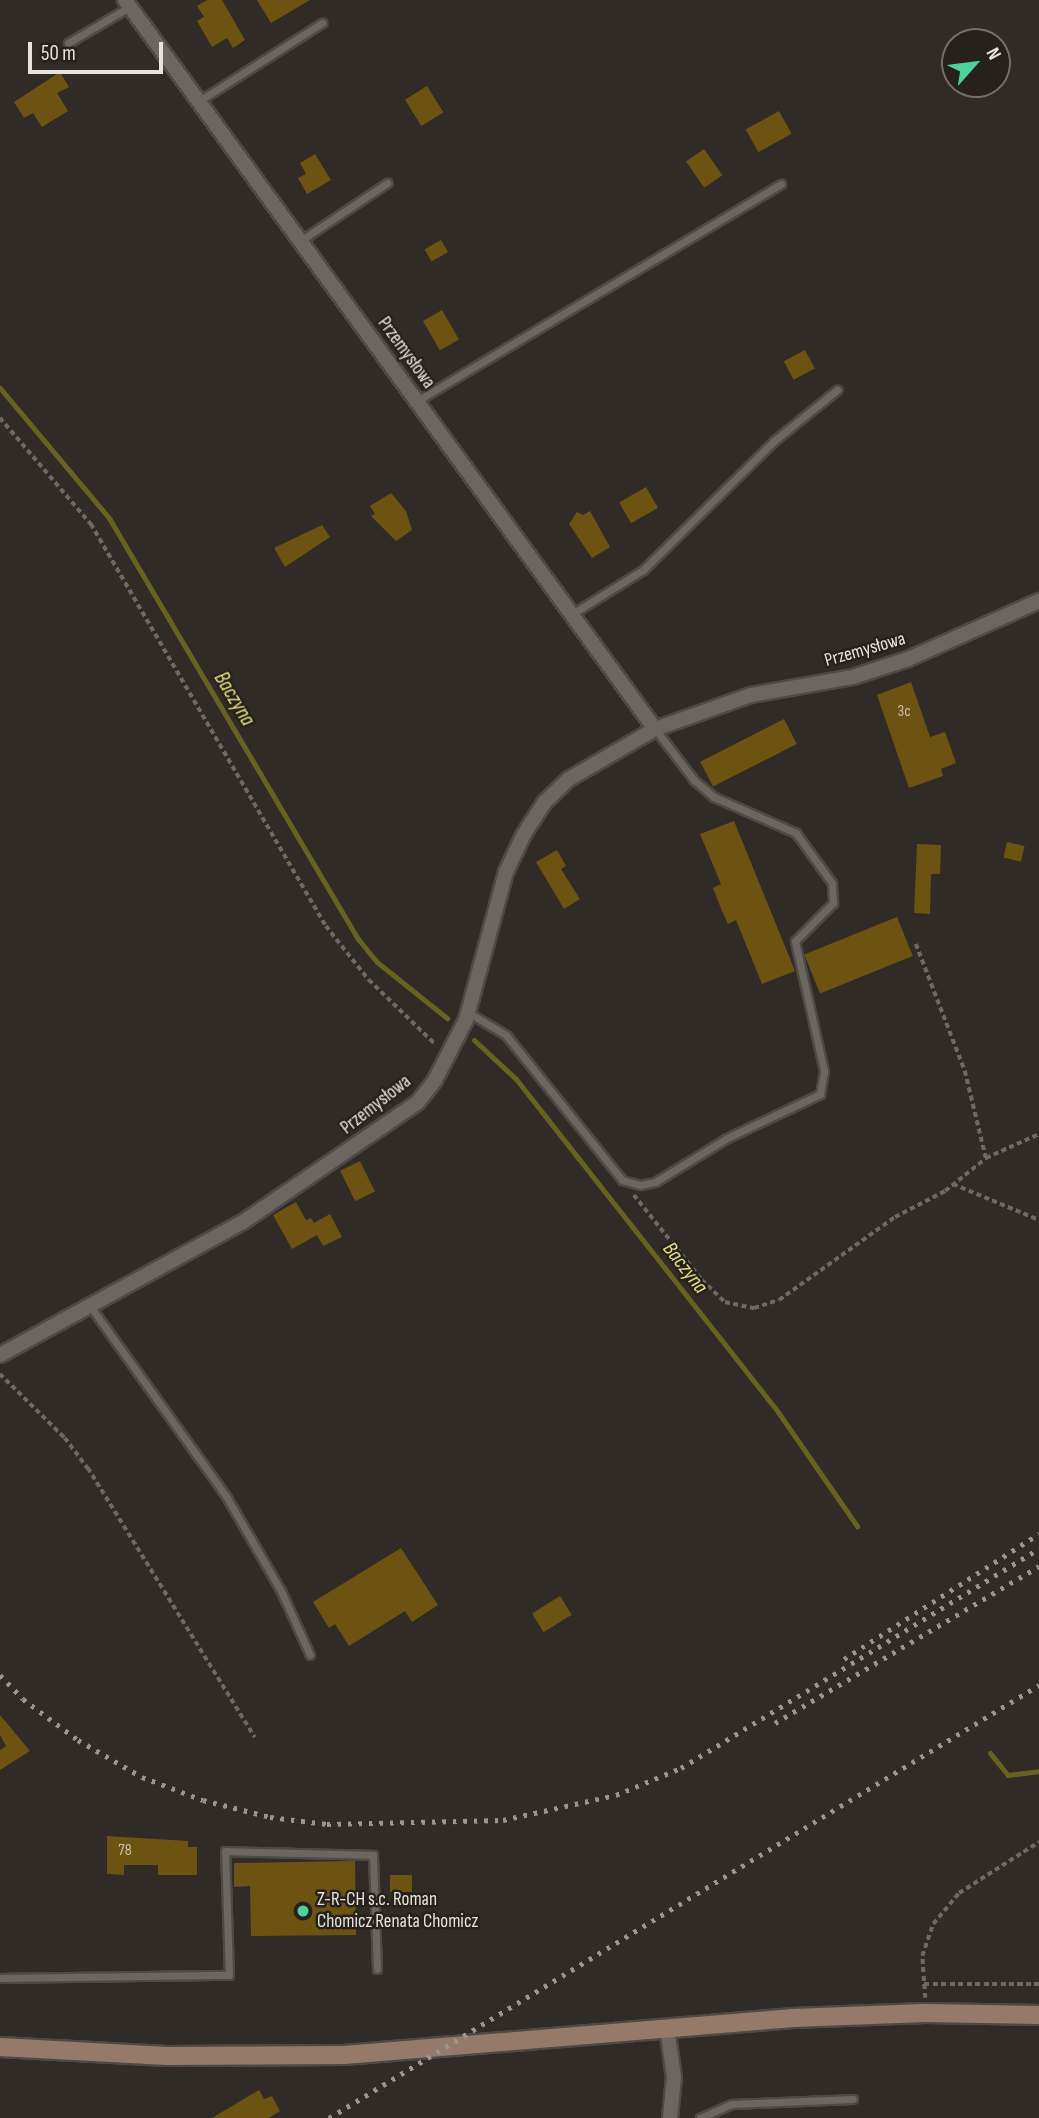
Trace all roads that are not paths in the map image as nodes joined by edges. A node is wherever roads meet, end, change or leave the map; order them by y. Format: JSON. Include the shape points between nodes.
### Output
{"nodes":[{"id":1,"x":128,"y":3,"type":"edge"},
{"id":2,"x":322,"y":23,"type":"dead end"},
{"id":3,"x":68,"y":43,"type":"dead end"},
{"id":4,"x":198,"y":101,"type":"junction"},
{"id":5,"x":387,"y":183,"type":"dead end"},
{"id":6,"x":781,"y":184,"type":"dead end"},
{"id":7,"x":300,"y":241,"type":"junction"},
{"id":8,"x":837,"y":390,"type":"dead end"},
{"id":9,"x":416,"y":401,"type":"junction"},
{"id":10,"x":1039,"y":601,"type":"edge"},
{"id":11,"x":572,"y":615,"type":"junction"},
{"id":12,"x":655,"y":729,"type":"junction"},
{"id":13,"x":468,"y":1013,"type":"junction"},
{"id":14,"x":90,"y":1306,"type":"junction"},
{"id":15,"x":0,"y":1355,"type":"edge"},
{"id":16,"x":310,"y":1656,"type":"dead end"},
{"id":17,"x":377,"y":1969,"type":"dead end"},
{"id":18,"x":0,"y":1978,"type":"edge"},
{"id":19,"x":1039,"y":2015,"type":"edge"},
{"id":20,"x":667,"y":2028,"type":"junction"},
{"id":21,"x":0,"y":2047,"type":"edge"},
{"id":22,"x":853,"y":2099,"type":"dead end"},
{"id":23,"x":670,"y":2118,"type":"edge"},
{"id":24,"x":700,"y":2118,"type":"edge"}],
"edges":[{"from":1,"to":3,"type":"lane"},
{"from":1,"to":4,"type":"street","name":"Przemysłowa"},
{"from":2,"to":4,"type":"lane"},
{"from":4,"to":7,"type":"street","name":"Przemysłowa"},
{"from":5,"to":7,"type":"lane"},
{"from":6,"to":9,"type":"lane"},
{"from":7,"to":9,"type":"street","name":"Przemysłowa"},
{"from":8,"to":11,"type":"lane","via":[[775,440],[643,570]]},
{"from":9,"to":11,"type":"street","name":"Przemysłowa"},
{"from":10,"to":12,"type":"street","name":"Przemysłowa","via":[[908,659],[853,677],[751,695]]},
{"from":11,"to":12,"type":"street","name":"Przemysłowa"},
{"from":12,"to":13,"type":"street","name":"Przemysłowa","via":[[569,779],[524,834],[506,872]]},
{"from":12,"to":13,"type":"lane","via":[[694,780],[714,797],[796,832],[832,883],[833,903],[794,941],[825,1083],[811,1101],[727,1138],[655,1182],[640,1185],[622,1180],[506,1035]]},
{"from":13,"to":14,"type":"street","name":"Przemysłowa","via":[[418,1101],[394,1122],[243,1222]]},
{"from":14,"to":15,"type":"street","name":"Przemysłowa"},
{"from":14,"to":16,"type":"lane","via":[[226,1496],[281,1591]]},
{"from":17,"to":18,"type":"lane","via":[[373,1854],[225,1852],[229,1975]]},
{"from":19,"to":20,"type":"main road","via":[[925,2013]]},
{"from":20,"to":21,"type":"main road","via":[[477,2047],[323,2056],[167,2056]]},
{"from":20,"to":23,"type":"street","via":[[674,2077]]},
{"from":22,"to":24,"type":"lane","via":[[732,2104]]}]}
